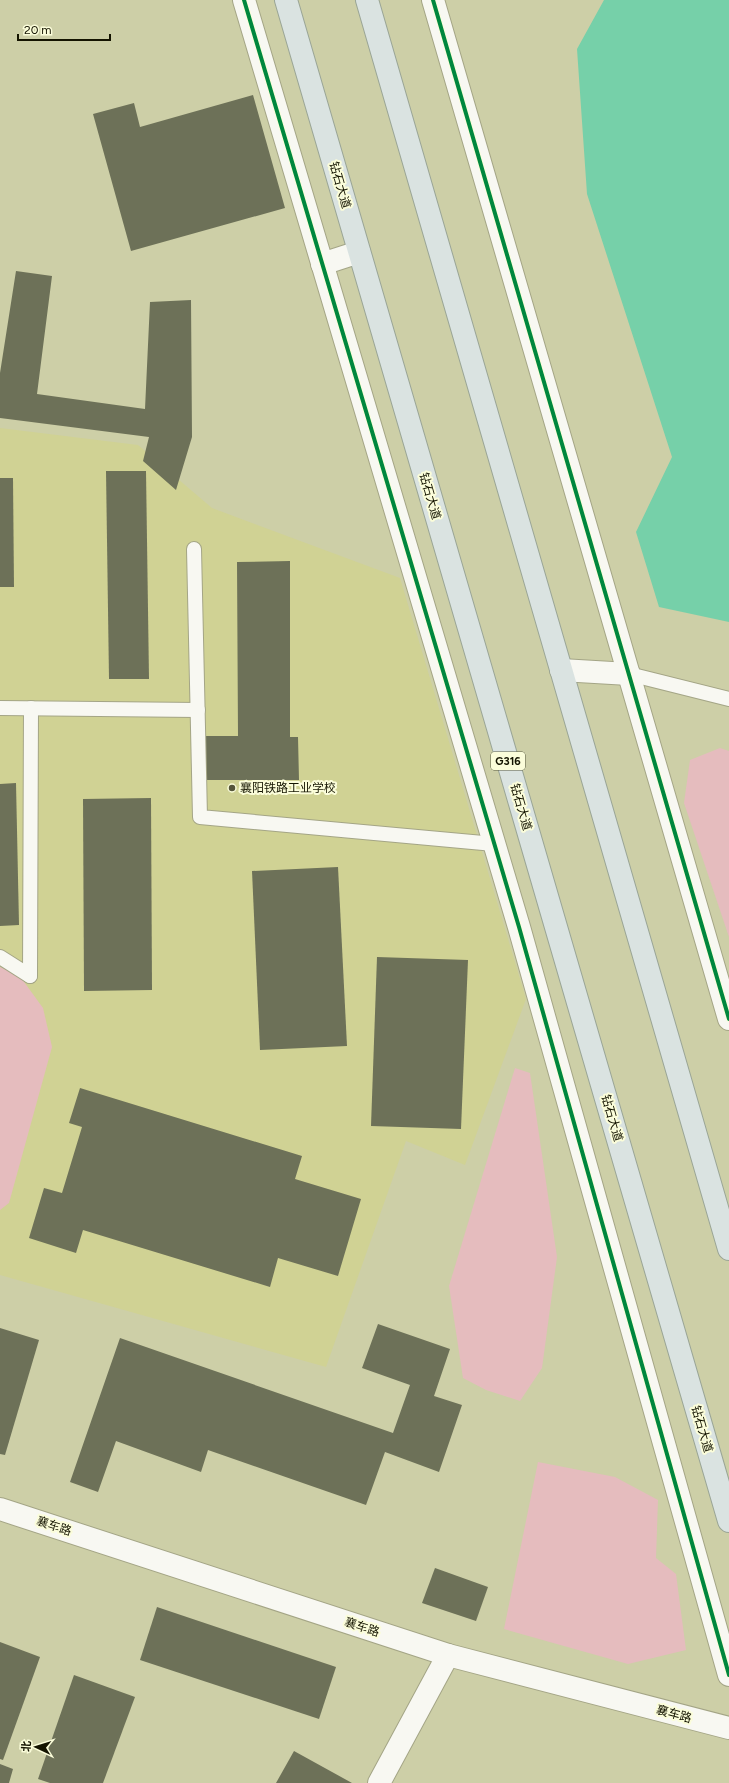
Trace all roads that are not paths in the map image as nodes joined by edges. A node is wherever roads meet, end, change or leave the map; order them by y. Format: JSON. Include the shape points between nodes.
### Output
{"nodes":[{"id":1,"x":244,"y":0,"type":"edge"},
{"id":2,"x":286,"y":0,"type":"edge"},
{"id":3,"x":368,"y":0,"type":"edge"},
{"id":4,"x":433,"y":0,"type":"edge"},
{"id":5,"x":360,"y":252,"type":"junction"},
{"id":6,"x":322,"y":264,"type":"junction"},
{"id":7,"x":194,"y":549,"type":"dead end"},
{"id":8,"x":561,"y":670,"type":"junction"},
{"id":9,"x":629,"y":674,"type":"junction"},
{"id":10,"x":729,"y":699,"type":"edge"},
{"id":11,"x":0,"y":708,"type":"edge"},
{"id":12,"x":31,"y":708,"type":"junction"},
{"id":13,"x":198,"y":710,"type":"junction"},
{"id":14,"x":494,"y":844,"type":"junction"},
{"id":15,"x":0,"y":957,"type":"edge"},
{"id":16,"x":729,"y":1019,"type":"edge"},
{"id":17,"x":729,"y":1249,"type":"edge"},
{"id":18,"x":0,"y":1509,"type":"edge"},
{"id":19,"x":729,"y":1521,"type":"edge"},
{"id":20,"x":448,"y":1655,"type":"junction"},
{"id":21,"x":729,"y":1675,"type":"edge"},
{"id":22,"x":729,"y":1728,"type":"edge"},
{"id":23,"x":379,"y":1783,"type":"edge"}],
"edges":[{"from":1,"to":6,"type":"street"},
{"from":2,"to":5,"type":"highway","name":"钻石大道","number":"G316"},
{"from":3,"to":8,"type":"highway"},
{"from":4,"to":9,"type":"street"},
{"from":5,"to":6,"type":"street"},
{"from":5,"to":19,"type":"highway","name":"钻石大道","number":"G316"},
{"from":6,"to":14,"type":"street"},
{"from":7,"to":13,"type":"lane"},
{"from":8,"to":9,"type":"street"},
{"from":8,"to":17,"type":"highway"},
{"from":9,"to":10,"type":"lane"},
{"from":9,"to":16,"type":"street"},
{"from":11,"to":12,"type":"lane"},
{"from":12,"to":13,"type":"lane"},
{"from":12,"to":15,"type":"lane","via":[[30,976]]},
{"from":13,"to":14,"type":"lane","via":[[200,818]]},
{"from":14,"to":21,"type":"street"},
{"from":18,"to":20,"type":"street","name":"襄车路"},
{"from":20,"to":22,"type":"street","name":"襄车路"},
{"from":20,"to":23,"type":"street"}]}
